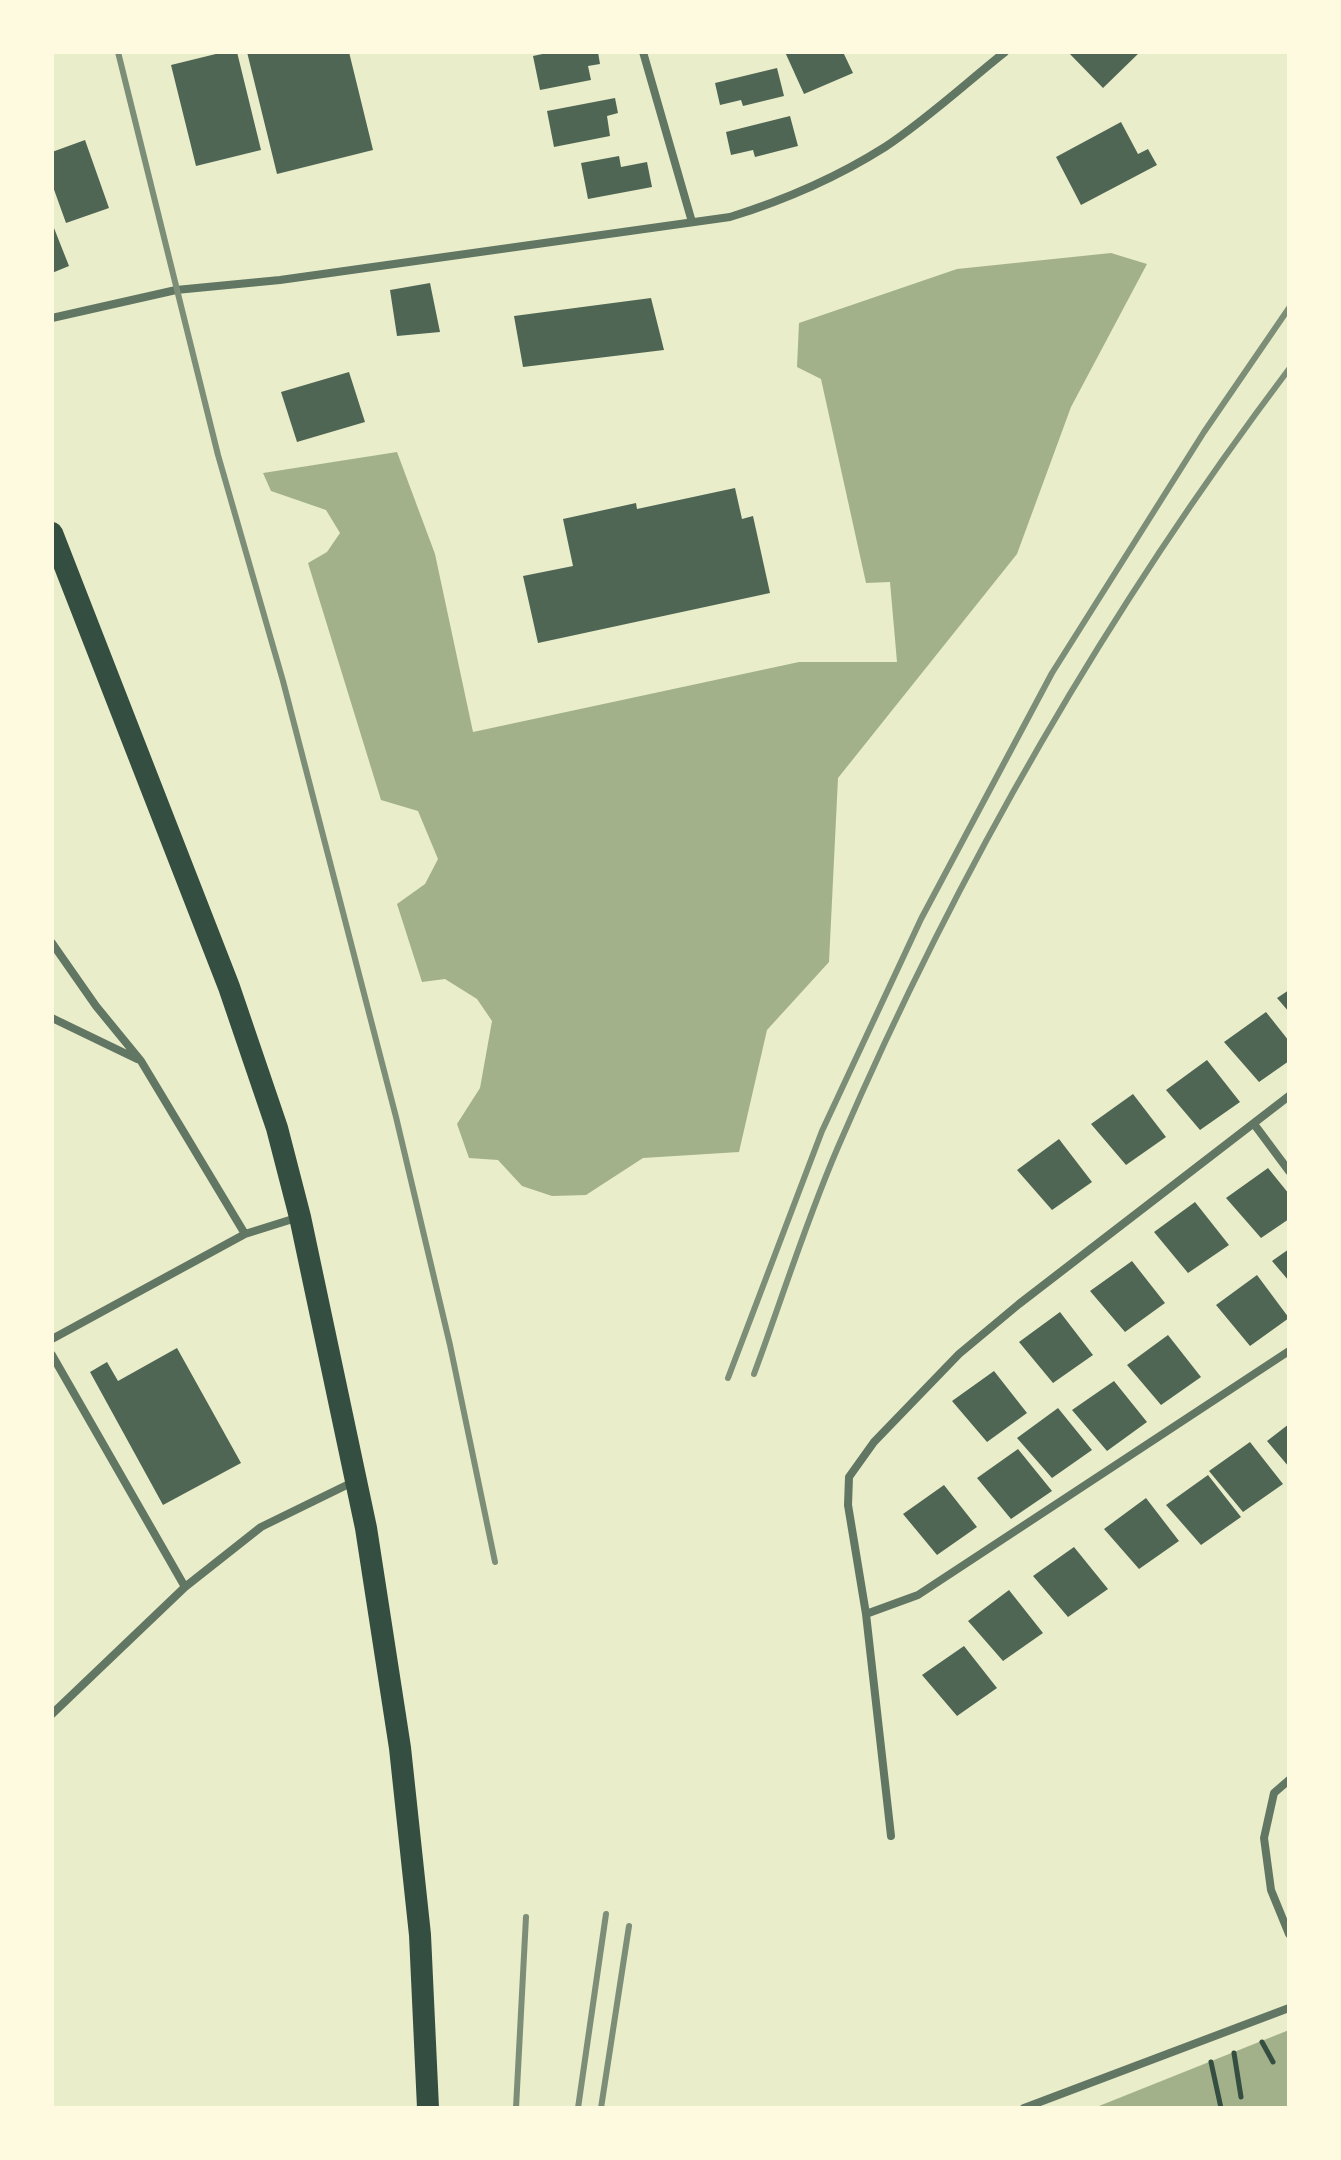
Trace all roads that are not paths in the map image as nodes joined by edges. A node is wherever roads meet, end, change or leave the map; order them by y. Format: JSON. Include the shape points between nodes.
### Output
{"nodes":[{"id":1,"x":643,"y":52,"type":"edge"},
{"id":2,"x":1005,"y":52,"type":"edge"},
{"id":3,"x":692,"y":222,"type":"junction"},
{"id":4,"x":52,"y":318,"type":"edge"},
{"id":5,"x":52,"y":533,"type":"edge"},
{"id":6,"x":52,"y":943,"type":"edge"},
{"id":7,"x":52,"y":1018,"type":"edge"},
{"id":8,"x":141,"y":1061,"type":"junction"},
{"id":9,"x":1289,"y":1096,"type":"edge"},
{"id":10,"x":1254,"y":1124,"type":"junction"},
{"id":11,"x":1289,"y":1171,"type":"edge"},
{"id":12,"x":300,"y":1217,"type":"junction"},
{"id":13,"x":245,"y":1234,"type":"junction"},
{"id":14,"x":52,"y":1339,"type":"edge"},
{"id":15,"x":1289,"y":1351,"type":"edge"},
{"id":16,"x":52,"y":1355,"type":"edge"},
{"id":17,"x":356,"y":1481,"type":"junction"},
{"id":18,"x":185,"y":1587,"type":"junction"},
{"id":19,"x":866,"y":1614,"type":"junction"},
{"id":20,"x":52,"y":1714,"type":"edge"},
{"id":21,"x":1289,"y":1780,"type":"edge"},
{"id":22,"x":891,"y":1836,"type":"dead end"},
{"id":23,"x":1289,"y":1934,"type":"edge"},
{"id":24,"x":1289,"y":2008,"type":"edge"},
{"id":25,"x":428,"y":2108,"type":"edge"},
{"id":26,"x":1024,"y":2108,"type":"edge"}],
"edges":[{"from":1,"to":3,"type":"street"},
{"from":2,"to":3,"type":"street","via":[[887,145],[835,176],[782,201]]},
{"from":3,"to":4,"type":"street","via":[[176,290]]},
{"from":5,"to":12,"type":"highway","via":[[229,987],[277,1128]]},
{"from":6,"to":8,"type":"street"},
{"from":7,"to":8,"type":"street"},
{"from":8,"to":13,"type":"street"},
{"from":9,"to":10,"type":"street"},
{"from":10,"to":11,"type":"street"},
{"from":10,"to":19,"type":"street","via":[[959,1354],[874,1442],[849,1477],[848,1505]]},
{"from":12,"to":13,"type":"street"},
{"from":12,"to":17,"type":"highway"},
{"from":13,"to":14,"type":"street"},
{"from":15,"to":19,"type":"street","via":[[918,1595]]},
{"from":16,"to":18,"type":"street"},
{"from":17,"to":18,"type":"street","via":[[261,1527]]},
{"from":17,"to":25,"type":"highway","via":[[400,1748],[420,1935]]},
{"from":18,"to":20,"type":"street"},
{"from":19,"to":22,"type":"street"},
{"from":21,"to":23,"type":"street","via":[[1274,1793],[1264,1838],[1271,1890]]},
{"from":24,"to":26,"type":"street"}]}
